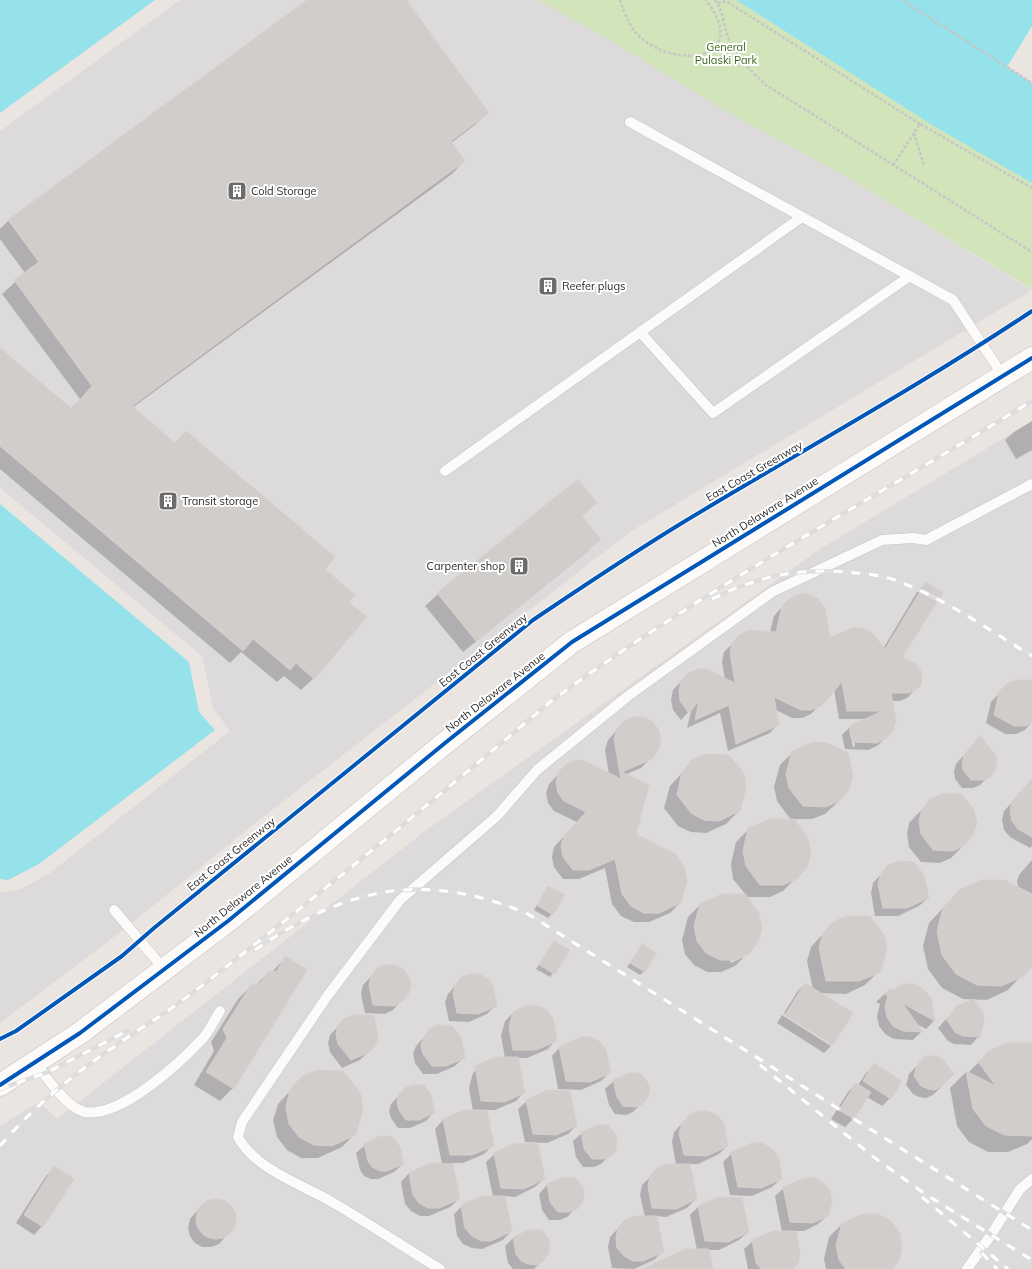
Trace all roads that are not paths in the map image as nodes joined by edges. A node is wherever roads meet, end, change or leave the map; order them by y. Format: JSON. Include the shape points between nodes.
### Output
{"nodes":[{"id":1,"x":630,"y":122,"type":"dead end"},
{"id":2,"x":802,"y":216,"type":"junction"},
{"id":3,"x":910,"y":276,"type":"junction"},
{"id":4,"x":640,"y":332,"type":"junction"},
{"id":5,"x":1032,"y":358,"type":"edge"},
{"id":6,"x":1003,"y":376,"type":"junction"},
{"id":7,"x":445,"y":471,"type":"dead end"},
{"id":8,"x":1032,"y":484,"type":"edge"},
{"id":9,"x":114,"y":910,"type":"dead end"},
{"id":10,"x":164,"y":969,"type":"junction"},
{"id":11,"x":220,"y":1011,"type":"dead end"},
{"id":12,"x":36,"y":1063,"type":"junction"},
{"id":13,"x":0,"y":1085,"type":"edge"},
{"id":14,"x":1032,"y":1179,"type":"edge"},
{"id":15,"x":440,"y":1269,"type":"edge"},
{"id":16,"x":967,"y":1269,"type":"edge"}],
"edges":[{"from":1,"to":2,"type":"lane"},
{"from":2,"to":3,"type":"lane"},
{"from":2,"to":4,"type":"lane"},
{"from":3,"to":4,"type":"lane","via":[[713,413]]},
{"from":3,"to":6,"type":"lane","via":[[953,300]]},
{"from":4,"to":7,"type":"lane"},
{"from":5,"to":6,"type":"street","name":"North Delaware Avenue"},
{"from":6,"to":10,"type":"street","name":"North Delaware Avenue","via":[[572,642],[228,921]]},
{"from":8,"to":15,"type":"lane","via":[[926,540],[882,540],[772,592],[634,691],[537,770],[497,816],[400,900],[328,995],[242,1122],[238,1137],[244,1148],[258,1162],[331,1202]]},
{"from":9,"to":10,"type":"lane"},
{"from":10,"to":12,"type":"street","name":"North Delaware Avenue"},
{"from":11,"to":12,"type":"lane","via":[[205,1036],[176,1064],[139,1094],[110,1109],[84,1112],[65,1100]]},
{"from":12,"to":13,"type":"street","name":"North Delaware Avenue"},
{"from":14,"to":16,"type":"lane","via":[[1020,1189]]}]}
